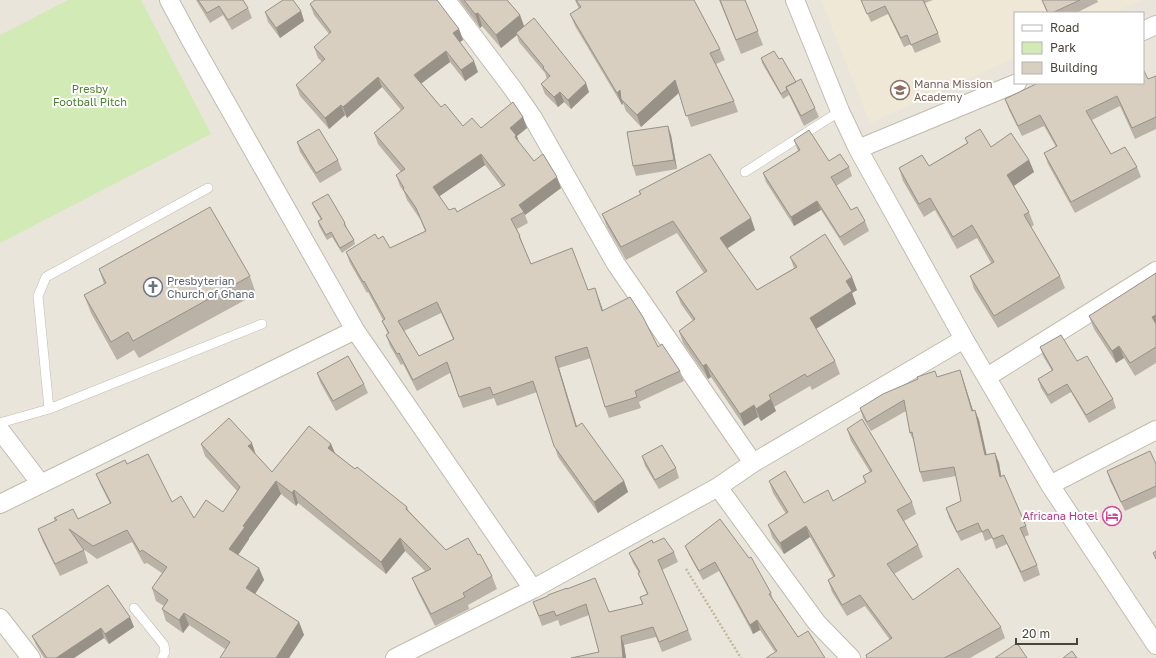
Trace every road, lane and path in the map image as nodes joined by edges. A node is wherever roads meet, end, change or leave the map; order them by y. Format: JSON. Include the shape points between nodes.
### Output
{"nodes":[{"id":1,"x":169,"y":0,"type":"edge"},
{"id":2,"x":446,"y":0,"type":"edge"},
{"id":3,"x":795,"y":0,"type":"edge"},
{"id":4,"x":1156,"y":26,"type":"edge"},
{"id":5,"x":1144,"y":31,"type":"edge"},
{"id":6,"x":1015,"y":84,"type":"edge"},
{"id":7,"x":840,"y":111,"type":"junction"},
{"id":8,"x":858,"y":149,"type":"junction"},
{"id":9,"x":745,"y":172,"type":"dead end"},
{"id":10,"x":208,"y":188,"type":"dead end"},
{"id":11,"x":1156,"y":271,"type":"edge"},
{"id":12,"x":262,"y":324,"type":"dead end"},
{"id":13,"x":355,"y":330,"type":"junction"},
{"id":14,"x":964,"y":339,"type":"junction"},
{"id":15,"x":987,"y":377,"type":"junction"},
{"id":16,"x":49,"y":409,"type":"junction"},
{"id":17,"x":0,"y":423,"type":"edge"},
{"id":18,"x":0,"y":430,"type":"edge"},
{"id":19,"x":1156,"y":430,"type":"edge"},
{"id":20,"x":753,"y":463,"type":"junction"},
{"id":21,"x":41,"y":484,"type":"junction"},
{"id":22,"x":1050,"y":485,"type":"junction"},
{"id":23,"x":718,"y":487,"type":"junction"},
{"id":24,"x":0,"y":504,"type":"edge"},
{"id":25,"x":686,"y":569,"type":"dead end"},
{"id":26,"x":533,"y":589,"type":"junction"},
{"id":27,"x":134,"y":608,"type":"dead end"},
{"id":28,"x":0,"y":618,"type":"edge"},
{"id":29,"x":1156,"y":645,"type":"edge"},
{"id":30,"x":31,"y":658,"type":"edge"},
{"id":31,"x":162,"y":658,"type":"edge"},
{"id":32,"x":395,"y":658,"type":"edge"},
{"id":33,"x":741,"y":658,"type":"edge"},
{"id":34,"x":851,"y":658,"type":"edge"}],
"edges":[{"from":1,"to":13,"type":"street"},
{"from":2,"to":20,"type":"street","via":[[533,118],[616,264]]},
{"from":3,"to":7,"type":"street"},
{"from":4,"to":5,"type":"street"},
{"from":6,"to":8,"type":"street"},
{"from":7,"to":8,"type":"street"},
{"from":7,"to":9,"type":"lane"},
{"from":8,"to":14,"type":"street"},
{"from":10,"to":16,"type":"lane","via":[[46,277],[38,296]]},
{"from":11,"to":15,"type":"street"},
{"from":12,"to":16,"type":"lane"},
{"from":13,"to":21,"type":"street"},
{"from":13,"to":26,"type":"street"},
{"from":14,"to":15,"type":"street"},
{"from":14,"to":20,"type":"street"},
{"from":15,"to":22,"type":"street"},
{"from":16,"to":17,"type":"lane"},
{"from":18,"to":21,"type":"street"},
{"from":19,"to":22,"type":"street"},
{"from":20,"to":23,"type":"street"},
{"from":21,"to":24,"type":"street"},
{"from":22,"to":29,"type":"street"},
{"from":23,"to":26,"type":"street"},
{"from":23,"to":34,"type":"street","via":[[817,623]]},
{"from":25,"to":33,"type":"path"},
{"from":26,"to":32,"type":"street"},
{"from":27,"to":31,"type":"lane","via":[[164,645],[165,652]]},
{"from":28,"to":30,"type":"street"}]}
